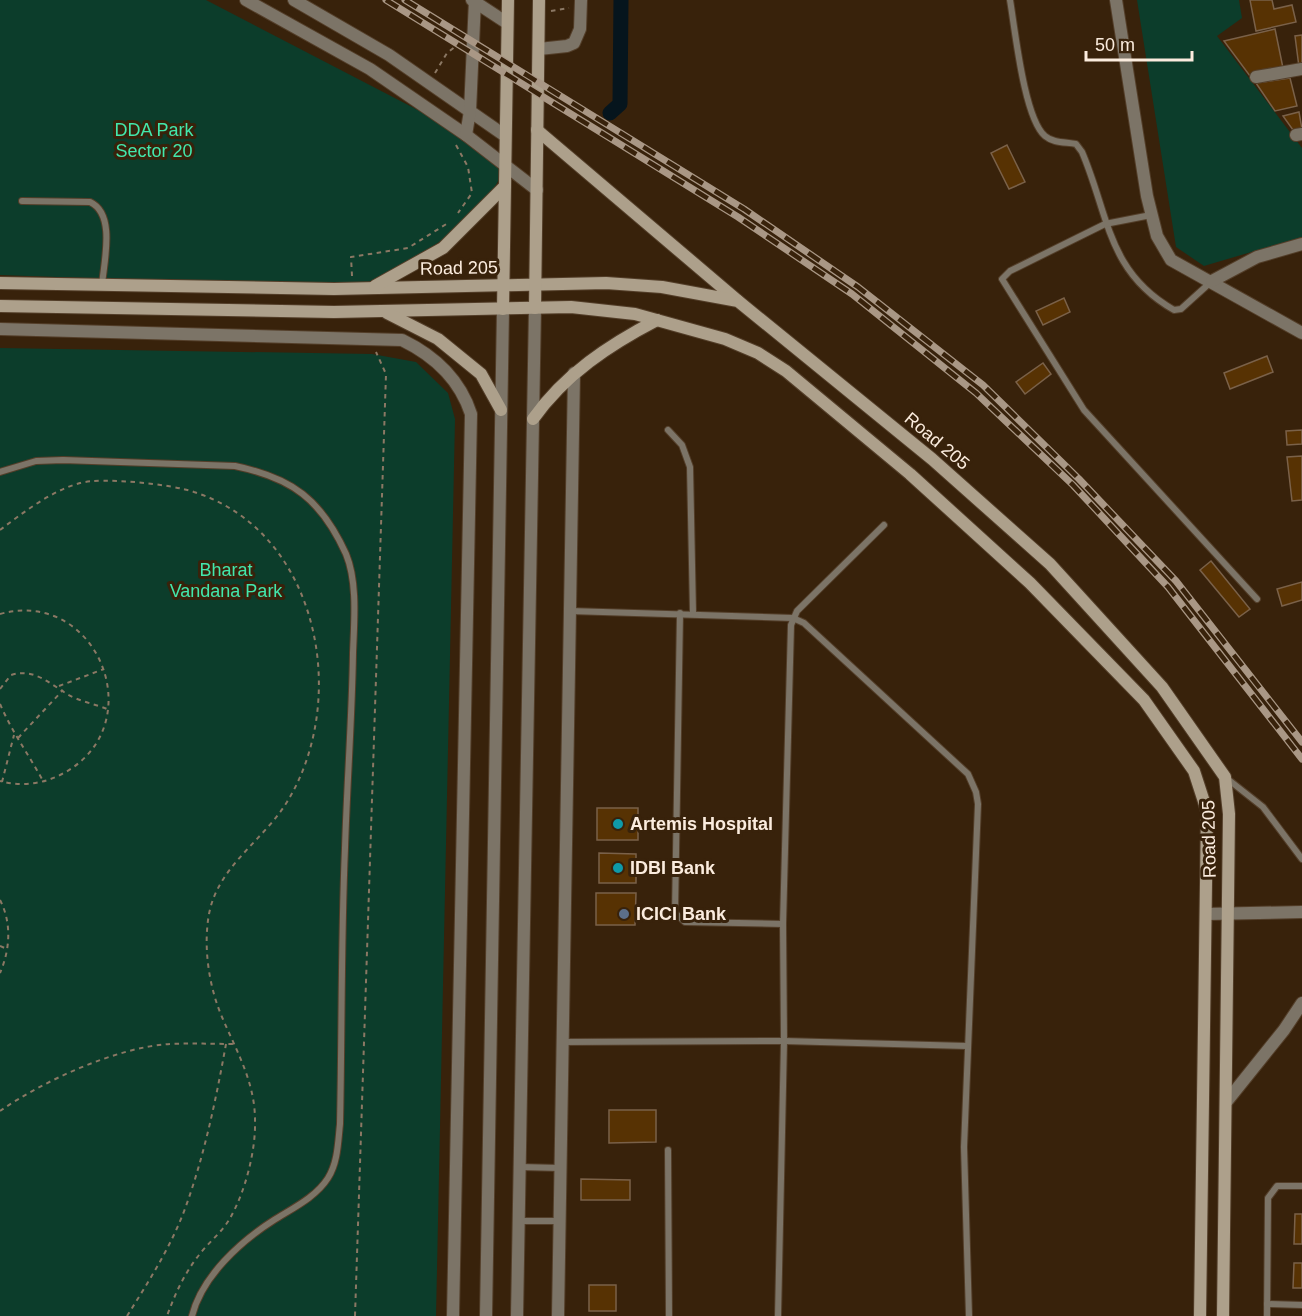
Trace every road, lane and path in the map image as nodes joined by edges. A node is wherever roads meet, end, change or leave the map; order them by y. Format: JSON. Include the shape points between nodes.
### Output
{"nodes":[{"id":1,"x":246,"y":0,"type":"edge"},
{"id":2,"x":294,"y":0,"type":"edge"},
{"id":3,"x":508,"y":0,"type":"edge"},
{"id":4,"x":540,"y":0,"type":"edge"},
{"id":5,"x":1010,"y":0,"type":"edge"},
{"id":6,"x":1116,"y":0,"type":"edge"},
{"id":7,"x":474,"y":1,"type":"edge"},
{"id":8,"x":577,"y":4,"type":"edge"},
{"id":9,"x":539,"y":14,"type":"junction"},
{"id":10,"x":507,"y":23,"type":"junction"},
{"id":11,"x":473,"y":34,"type":"junction"},
{"id":12,"x":538,"y":49,"type":"junction"},
{"id":13,"x":1302,"y":69,"type":"edge"},
{"id":14,"x":1256,"y":77,"type":"dead end"},
{"id":15,"x":429,"y":82,"type":"junction"},
{"id":16,"x":470,"y":111,"type":"junction"},
{"id":17,"x":537,"y":130,"type":"junction"},
{"id":18,"x":466,"y":135,"type":"junction"},
{"id":19,"x":504,"y":135,"type":"junction"},
{"id":20,"x":455,"y":142,"type":"dead end"},
{"id":21,"x":506,"y":167,"type":"junction"},
{"id":22,"x":505,"y":186,"type":"junction"},
{"id":23,"x":537,"y":190,"type":"junction"},
{"id":24,"x":22,"y":201,"type":"dead end"},
{"id":25,"x":1151,"y":215,"type":"junction"},
{"id":26,"x":1105,"y":224,"type":"junction"},
{"id":27,"x":1302,"y":244,"type":"edge"},
{"id":28,"x":1212,"y":281,"type":"junction"},
{"id":29,"x":0,"y":283,"type":"edge"},
{"id":30,"x":536,"y":284,"type":"junction"},
{"id":31,"x":102,"y":285,"type":"junction"},
{"id":32,"x":504,"y":285,"type":"junction"},
{"id":33,"x":353,"y":288,"type":"junction"},
{"id":34,"x":371,"y":288,"type":"junction"},
{"id":35,"x":738,"y":301,"type":"junction"},
{"id":36,"x":0,"y":306,"type":"edge"},
{"id":37,"x":535,"y":308,"type":"junction"},
{"id":38,"x":503,"y":309,"type":"junction"},
{"id":39,"x":384,"y":311,"type":"junction"},
{"id":40,"x":657,"y":320,"type":"junction"},
{"id":41,"x":0,"y":329,"type":"edge"},
{"id":42,"x":1302,"y":333,"type":"edge"},
{"id":43,"x":362,"y":337,"type":"junction"},
{"id":44,"x":574,"y":373,"type":"junction"},
{"id":45,"x":501,"y":410,"type":"junction"},
{"id":46,"x":533,"y":419,"type":"junction"},
{"id":47,"x":668,"y":430,"type":"dead end"},
{"id":48,"x":0,"y":472,"type":"edge"},
{"id":49,"x":884,"y":525,"type":"dead end"},
{"id":50,"x":0,"y":530,"type":"edge"},
{"id":51,"x":1257,"y":599,"type":"dead end"},
{"id":52,"x":570,"y":610,"type":"junction"},
{"id":53,"x":680,"y":613,"type":"junction"},
{"id":54,"x":693,"y":613,"type":"junction"},
{"id":55,"x":0,"y":614,"type":"edge"},
{"id":56,"x":793,"y":618,"type":"junction"},
{"id":57,"x":105,"y":669,"type":"junction"},
{"id":58,"x":59,"y":687,"type":"junction"},
{"id":59,"x":0,"y":688,"type":"edge"},
{"id":60,"x":63,"y":690,"type":"junction"},
{"id":61,"x":0,"y":704,"type":"edge"},
{"id":62,"x":108,"y":709,"type":"junction"},
{"id":63,"x":14,"y":735,"type":"junction"},
{"id":64,"x":18,"y":738,"type":"junction"},
{"id":65,"x":1224,"y":777,"type":"junction"},
{"id":66,"x":1,"y":781,"type":"edge"},
{"id":67,"x":43,"y":781,"type":"junction"},
{"id":68,"x":1302,"y":859,"type":"edge"},
{"id":69,"x":0,"y":900,"type":"edge"},
{"id":70,"x":2,"y":909,"type":"edge"},
{"id":71,"x":1302,"y":912,"type":"edge"},
{"id":72,"x":1228,"y":913,"type":"junction"},
{"id":73,"x":1206,"y":914,"type":"junction"},
{"id":74,"x":783,"y":924,"type":"junction"},
{"id":75,"x":0,"y":946,"type":"edge"},
{"id":76,"x":7,"y":949,"type":"junction"},
{"id":77,"x":0,"y":973,"type":"edge"},
{"id":78,"x":1302,"y":1003,"type":"edge"},
{"id":79,"x":784,"y":1041,"type":"junction"},
{"id":80,"x":562,"y":1042,"type":"junction"},
{"id":81,"x":226,"y":1044,"type":"junction"},
{"id":82,"x":235,"y":1044,"type":"junction"},
{"id":83,"x":967,"y":1046,"type":"junction"},
{"id":84,"x":1227,"y":1101,"type":"junction"},
{"id":85,"x":0,"y":1111,"type":"edge"},
{"id":86,"x":668,"y":1150,"type":"dead end"},
{"id":87,"x":519,"y":1167,"type":"junction"},
{"id":88,"x":560,"y":1168,"type":"junction"},
{"id":89,"x":1302,"y":1186,"type":"edge"},
{"id":90,"x":519,"y":1221,"type":"junction"},
{"id":91,"x":559,"y":1221,"type":"junction"},
{"id":92,"x":1267,"y":1304,"type":"junction"},
{"id":93,"x":1302,"y":1305,"type":"edge"},
{"id":94,"x":127,"y":1316,"type":"edge"},
{"id":95,"x":167,"y":1316,"type":"edge"},
{"id":96,"x":192,"y":1316,"type":"edge"},
{"id":97,"x":355,"y":1316,"type":"edge"},
{"id":98,"x":453,"y":1316,"type":"edge"},
{"id":99,"x":486,"y":1316,"type":"edge"},
{"id":100,"x":517,"y":1316,"type":"edge"},
{"id":101,"x":558,"y":1316,"type":"edge"},
{"id":102,"x":669,"y":1316,"type":"edge"},
{"id":103,"x":778,"y":1316,"type":"edge"},
{"id":104,"x":969,"y":1316,"type":"edge"},
{"id":105,"x":1200,"y":1316,"type":"edge"},
{"id":106,"x":1223,"y":1316,"type":"edge"},
{"id":107,"x":1267,"y":1316,"type":"edge"}],
"edges":[{"from":1,"to":18,"type":"street","via":[[370,69]]},
{"from":2,"to":15,"type":"street"},
{"from":3,"to":10,"type":"main road"},
{"from":4,"to":9,"type":"main road"},
{"from":5,"to":26,"type":"lane","via":[[1032,115],[1043,135],[1053,141],[1076,144],[1082,152]]},
{"from":6,"to":25,"type":"street"},
{"from":7,"to":10,"type":"street"},
{"from":7,"to":11,"type":"street"},
{"from":8,"to":9,"type":"path"},
{"from":8,"to":12,"type":"street","via":[[580,29],[574,43]]},
{"from":9,"to":12,"type":"main road"},
{"from":10,"to":19,"type":"main road"},
{"from":11,"to":15,"type":"path","via":[[447,53]]},
{"from":11,"to":16,"type":"street"},
{"from":12,"to":17,"type":"main road"},
{"from":13,"to":14,"type":"street"},
{"from":15,"to":16,"type":"street"},
{"from":16,"to":18,"type":"street"},
{"from":16,"to":19,"type":"street"},
{"from":17,"to":23,"type":"main road"},
{"from":17,"to":35,"type":"main road"},
{"from":18,"to":21,"type":"street"},
{"from":19,"to":21,"type":"main road"},
{"from":20,"to":33,"type":"path","via":[[468,167],[472,193],[453,220],[408,248],[351,257]]},
{"from":21,"to":22,"type":"main road"},
{"from":21,"to":23,"type":"street"},
{"from":22,"to":32,"type":"main road"},
{"from":22,"to":34,"type":"main road","via":[[443,248]]},
{"from":23,"to":30,"type":"main road"},
{"from":24,"to":31,"type":"lane","via":[[90,202],[98,206],[105,220]]},
{"from":25,"to":26,"type":"lane"},
{"from":25,"to":28,"type":"street","via":[[1157,236],[1172,260]]},
{"from":26,"to":28,"type":"lane","via":[[1133,278],[1174,310]]},
{"from":26,"to":51,"type":"lane","via":[[1010,271],[1002,279],[1084,410]]},
{"from":27,"to":28,"type":"street","via":[[1257,257]]},
{"from":28,"to":42,"type":"street"},
{"from":29,"to":31,"type":"main road","name":"Road 205"},
{"from":30,"to":32,"type":"main road","name":"Road 205"},
{"from":30,"to":35,"type":"main road","name":"Road 205","via":[[662,287]]},
{"from":30,"to":37,"type":"main road"},
{"from":31,"to":33,"type":"main road","name":"Road 205"},
{"from":32,"to":34,"type":"main road","name":"Road 205"},
{"from":32,"to":38,"type":"main road"},
{"from":33,"to":34,"type":"main road","name":"Road 205"},
{"from":35,"to":65,"type":"main road","name":"Road 205","via":[[932,459],[1050,564],[1162,687]]},
{"from":36,"to":39,"type":"main road","name":"Road 205"},
{"from":37,"to":38,"type":"main road","name":"Road 205"},
{"from":37,"to":40,"type":"main road","name":"Road 205","via":[[571,307]]},
{"from":37,"to":46,"type":"street"},
{"from":38,"to":39,"type":"main road","name":"Road 205"},
{"from":38,"to":45,"type":"street"},
{"from":39,"to":45,"type":"main road","via":[[438,339],[481,374]]},
{"from":40,"to":44,"type":"main road","via":[[626,336]]},
{"from":40,"to":73,"type":"main road","name":"Road 205","via":[[725,339],[786,371],[910,474],[1030,583],[1144,700],[1194,771],[1207,811]]},
{"from":41,"to":43,"type":"street"},
{"from":43,"to":97,"type":"path","via":[[375,347],[386,374]]},
{"from":43,"to":98,"type":"street","via":[[402,340],[420,349],[451,375],[465,395],[471,414]]},
{"from":44,"to":46,"type":"main road","via":[[552,393]]},
{"from":44,"to":52,"type":"street"},
{"from":45,"to":99,"type":"street"},
{"from":46,"to":87,"type":"street"},
{"from":47,"to":54,"type":"lane","via":[[682,445],[690,467]]},
{"from":48,"to":96,"type":"lane","via":[[36,461],[63,460],[235,466],[259,471],[281,479],[313,502],[347,556],[354,617],[336,1157],[329,1177],[316,1193],[232,1252],[212,1277]]},
{"from":49,"to":56,"type":"lane"},
{"from":50,"to":82,"type":"path","via":[[33,507],[82,483],[174,485],[222,504],[251,521],[288,565],[305,601],[313,623],[318,684],[316,713],[303,769],[287,803],[221,882],[209,913],[208,947],[214,993]]},
{"from":52,"to":53,"type":"lane"},
{"from":52,"to":80,"type":"street"},
{"from":53,"to":54,"type":"lane"},
{"from":53,"to":74,"type":"lane","via":[[675,913],[686,922]]},
{"from":54,"to":56,"type":"lane"},
{"from":55,"to":57,"type":"path","via":[[25,610],[58,618],[86,638]]},
{"from":56,"to":74,"type":"lane"},
{"from":56,"to":83,"type":"lane","via":[[804,623],[958,764],[968,774],[976,792],[974,942]]},
{"from":57,"to":58,"type":"path"},
{"from":57,"to":62,"type":"path"},
{"from":58,"to":59,"type":"path","via":[[22,673],[11,675]]},
{"from":58,"to":60,"type":"path"},
{"from":60,"to":62,"type":"path"},
{"from":60,"to":64,"type":"path"},
{"from":61,"to":63,"type":"path"},
{"from":62,"to":67,"type":"path","via":[[102,732],[83,759],[70,770]]},
{"from":63,"to":64,"type":"path"},
{"from":63,"to":66,"type":"path"},
{"from":64,"to":67,"type":"path"},
{"from":65,"to":68,"type":"lane","via":[[1263,807]]},
{"from":65,"to":72,"type":"main road","name":"Road 205","via":[[1229,814]]},
{"from":66,"to":67,"type":"path"},
{"from":69,"to":70,"type":"path"},
{"from":70,"to":76,"type":"path","via":[[7,921]]},
{"from":71,"to":72,"type":"street"},
{"from":72,"to":73,"type":"street"},
{"from":72,"to":84,"type":"main road","name":"Road 205"},
{"from":73,"to":105,"type":"main road","name":"Road 205"},
{"from":74,"to":79,"type":"lane"},
{"from":75,"to":76,"type":"path"},
{"from":76,"to":77,"type":"path"},
{"from":78,"to":84,"type":"street"},
{"from":79,"to":80,"type":"lane"},
{"from":79,"to":83,"type":"lane"},
{"from":79,"to":103,"type":"lane"},
{"from":80,"to":88,"type":"street"},
{"from":81,"to":82,"type":"path"},
{"from":81,"to":85,"type":"path","via":[[169,1044],[134,1050],[56,1079]]},
{"from":81,"to":94,"type":"path","via":[[210,1129],[186,1208],[153,1275]]},
{"from":82,"to":95,"type":"path","via":[[251,1091],[255,1120],[252,1148],[239,1198],[228,1222],[179,1285]]},
{"from":83,"to":104,"type":"lane","via":[[964,1147]]},
{"from":84,"to":106,"type":"main road","name":"Road 205"},
{"from":86,"to":102,"type":"lane"},
{"from":87,"to":88,"type":"lane"},
{"from":87,"to":90,"type":"street"},
{"from":88,"to":91,"type":"street"},
{"from":89,"to":92,"type":"lane","via":[[1277,1186],[1269,1198]]},
{"from":90,"to":91,"type":"lane"},
{"from":90,"to":100,"type":"street"},
{"from":91,"to":101,"type":"street"},
{"from":92,"to":93,"type":"lane"},
{"from":92,"to":107,"type":"lane"}]}
